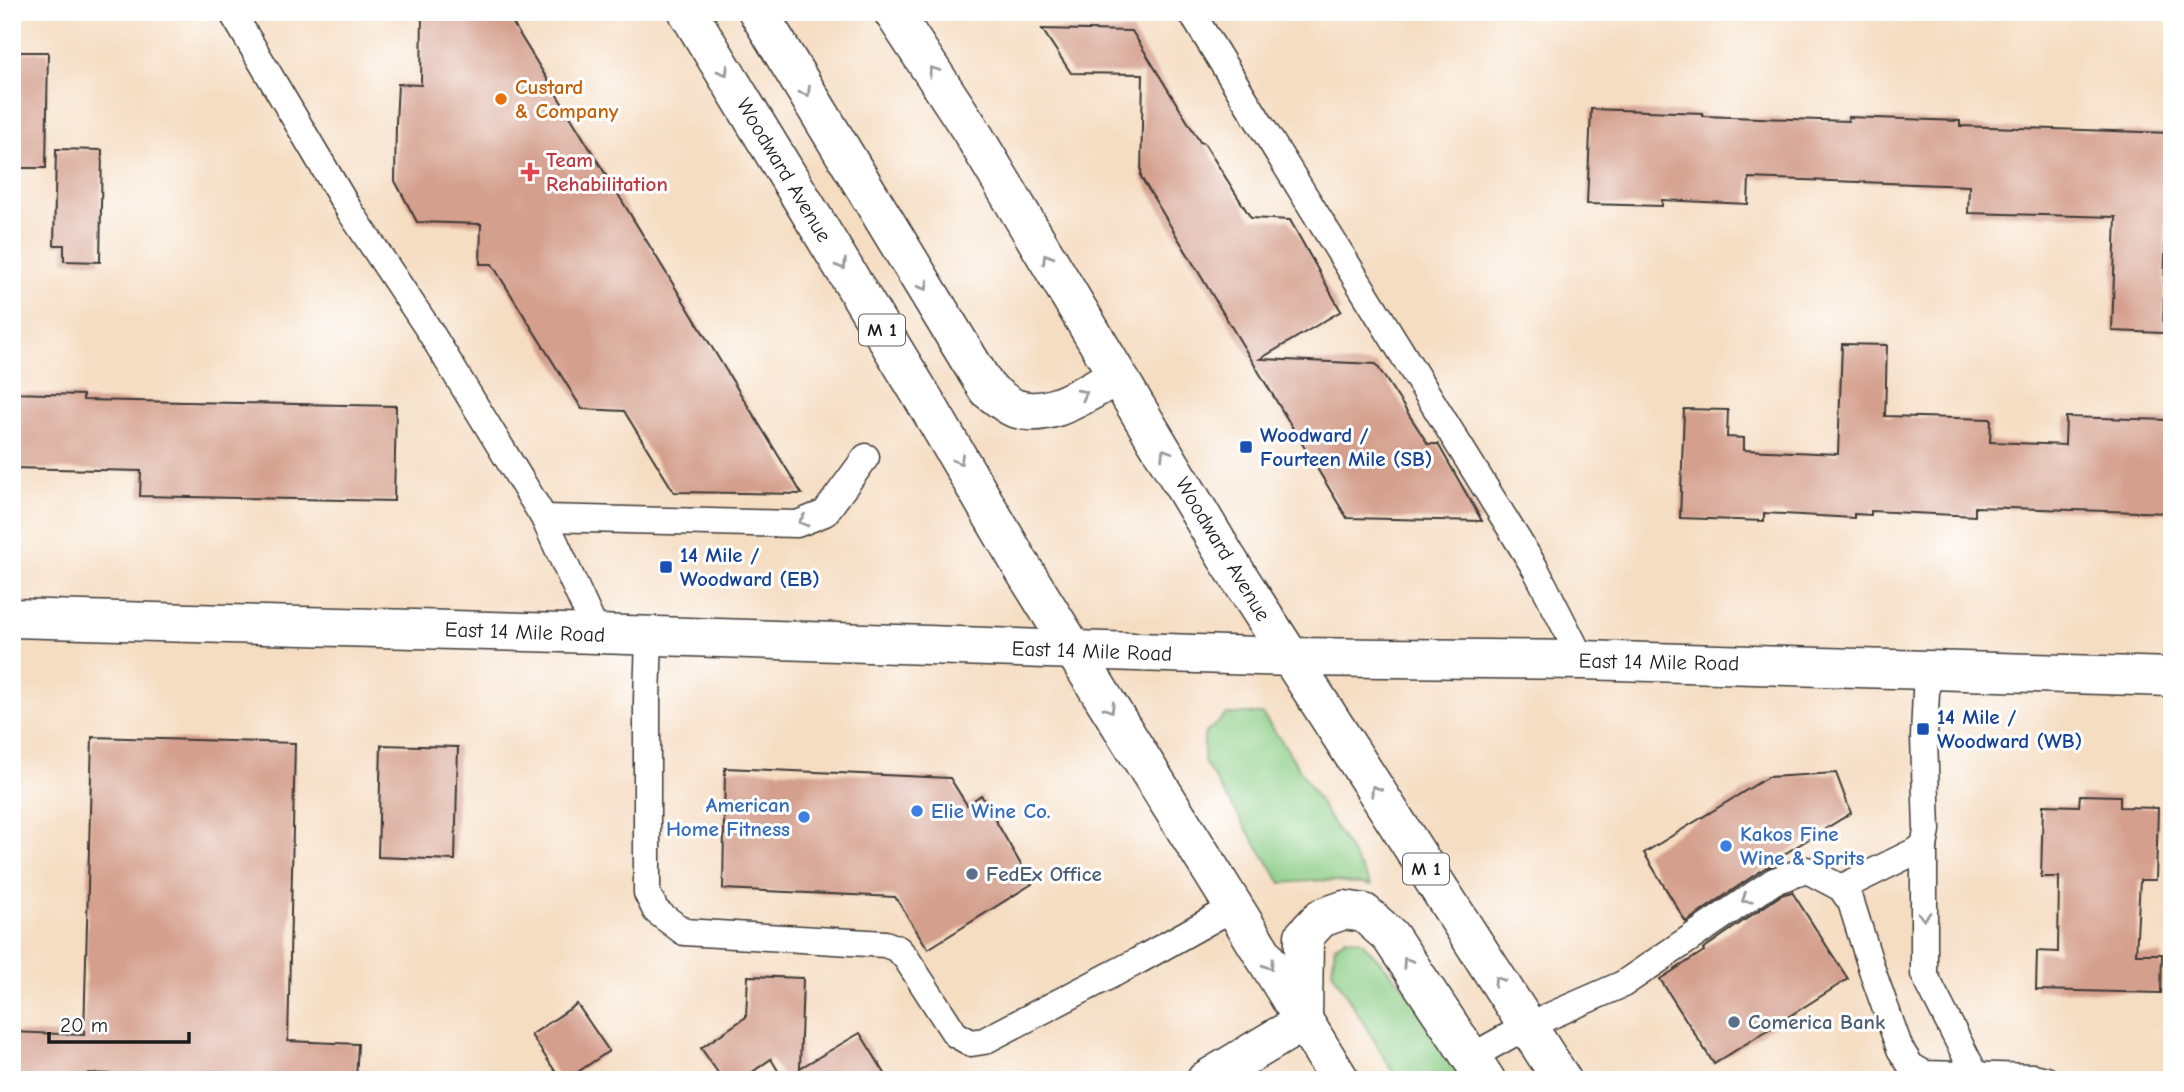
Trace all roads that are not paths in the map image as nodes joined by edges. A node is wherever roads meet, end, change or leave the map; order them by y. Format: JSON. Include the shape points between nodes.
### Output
{"nodes":[{"id":1,"x":232,"y":12,"type":"edge"},
{"id":2,"x":688,"y":12,"type":"edge"},
{"id":3,"x":758,"y":12,"type":"edge"},
{"id":4,"x":893,"y":12,"type":"edge"},
{"id":5,"x":1191,"y":12,"type":"edge"},
{"id":6,"x":1117,"y":376,"type":"junction"},
{"id":7,"x":866,"y":457,"type":"dead end"},
{"id":8,"x":544,"y":518,"type":"junction"},
{"id":9,"x":12,"y":618,"type":"edge"},
{"id":10,"x":597,"y":634,"type":"junction"},
{"id":11,"x":649,"y":636,"type":"junction"},
{"id":12,"x":1073,"y":650,"type":"junction"},
{"id":13,"x":1290,"y":657,"type":"junction"},
{"id":14,"x":1581,"y":660,"type":"junction"},
{"id":15,"x":1927,"y":669,"type":"junction"},
{"id":16,"x":2172,"y":677,"type":"edge"},
{"id":17,"x":1924,"y":847,"type":"junction"},
{"id":18,"x":1841,"y":888,"type":"junction"},
{"id":19,"x":1234,"y":907,"type":"junction"},
{"id":20,"x":1303,"y":1022,"type":"junction"},
{"id":21,"x":1527,"y":1026,"type":"junction"},
{"id":22,"x":1478,"y":1068,"type":"edge"},
{"id":23,"x":1976,"y":1076,"type":"junction"},
{"id":24,"x":1206,"y":1080,"type":"edge"},
{"id":25,"x":1340,"y":1080,"type":"edge"},
{"id":26,"x":1562,"y":1080,"type":"edge"},
{"id":27,"x":2046,"y":1080,"type":"edge"}],
"edges":[{"from":1,"to":8,"type":"lane","via":[[349,210]]},
{"from":2,"to":12,"type":"main road","name":"Woodward Avenue","number":"M 1","one_way":true},
{"from":3,"to":6,"type":"main road","one_way":true,"via":[[986,389],[1013,408],[1037,412],[1057,408]]},
{"from":6,"to":4,"type":"main road","name":"Woodward Avenue","number":"M 1","one_way":true,"via":[[970,128]]},
{"from":5,"to":14,"type":"lane","via":[[1535,568]]},
{"from":13,"to":6,"type":"main road","name":"Woodward Avenue","number":"M 1","one_way":true},
{"from":7,"to":8,"type":"lane","one_way":true,"via":[[825,513],[797,524]]},
{"from":8,"to":10,"type":"lane"},
{"from":9,"to":10,"type":"main road","name":"East 14 Mile Road"},
{"from":10,"to":11,"type":"main road","name":"East 14 Mile Road"},
{"from":11,"to":12,"type":"main road","name":"East 14 Mile Road"},
{"from":11,"to":19,"type":"lane","via":[[647,893],[656,911],[684,932],[885,944],[898,949],[955,1034],[971,1043],[984,1041]]},
{"from":12,"to":13,"type":"main road","name":"East 14 Mile Road"},
{"from":12,"to":19,"type":"main road","name":"Woodward Avenue","number":"M 1","one_way":true},
{"from":13,"to":14,"type":"main road","name":"East 14 Mile Road"},
{"from":21,"to":13,"type":"main road","name":"Woodward Avenue","number":"M 1","one_way":true},
{"from":14,"to":15,"type":"main road","name":"East 14 Mile Road"},
{"from":15,"to":16,"type":"main road","name":"East 14 Mile Road"},
{"from":15,"to":17,"type":"lane"},
{"from":17,"to":18,"type":"lane"},
{"from":17,"to":23,"type":"lane","one_way":true,"via":[[1924,974]]},
{"from":18,"to":21,"type":"lane","one_way":true,"via":[[1807,870],[1774,881],[1623,984]]},
{"from":18,"to":23,"type":"lane","via":[[1851,902],[1900,1049],[1911,1066],[1925,1074]]},
{"from":19,"to":20,"type":"main road","name":"Woodward Avenue","number":"M 1","one_way":true},
{"from":22,"to":20,"type":"main road","one_way":true,"via":[[1390,936],[1364,914],[1344,910],[1321,918],[1304,936]]},
{"from":20,"to":24,"type":"main road"},
{"from":20,"to":25,"type":"main road","name":"Woodward Avenue","number":"M 1"},
{"from":21,"to":22,"type":"lane"},
{"from":21,"to":26,"type":"main road","name":"Woodward Avenue","number":"M 1"},
{"from":23,"to":27,"type":"lane"}]}
